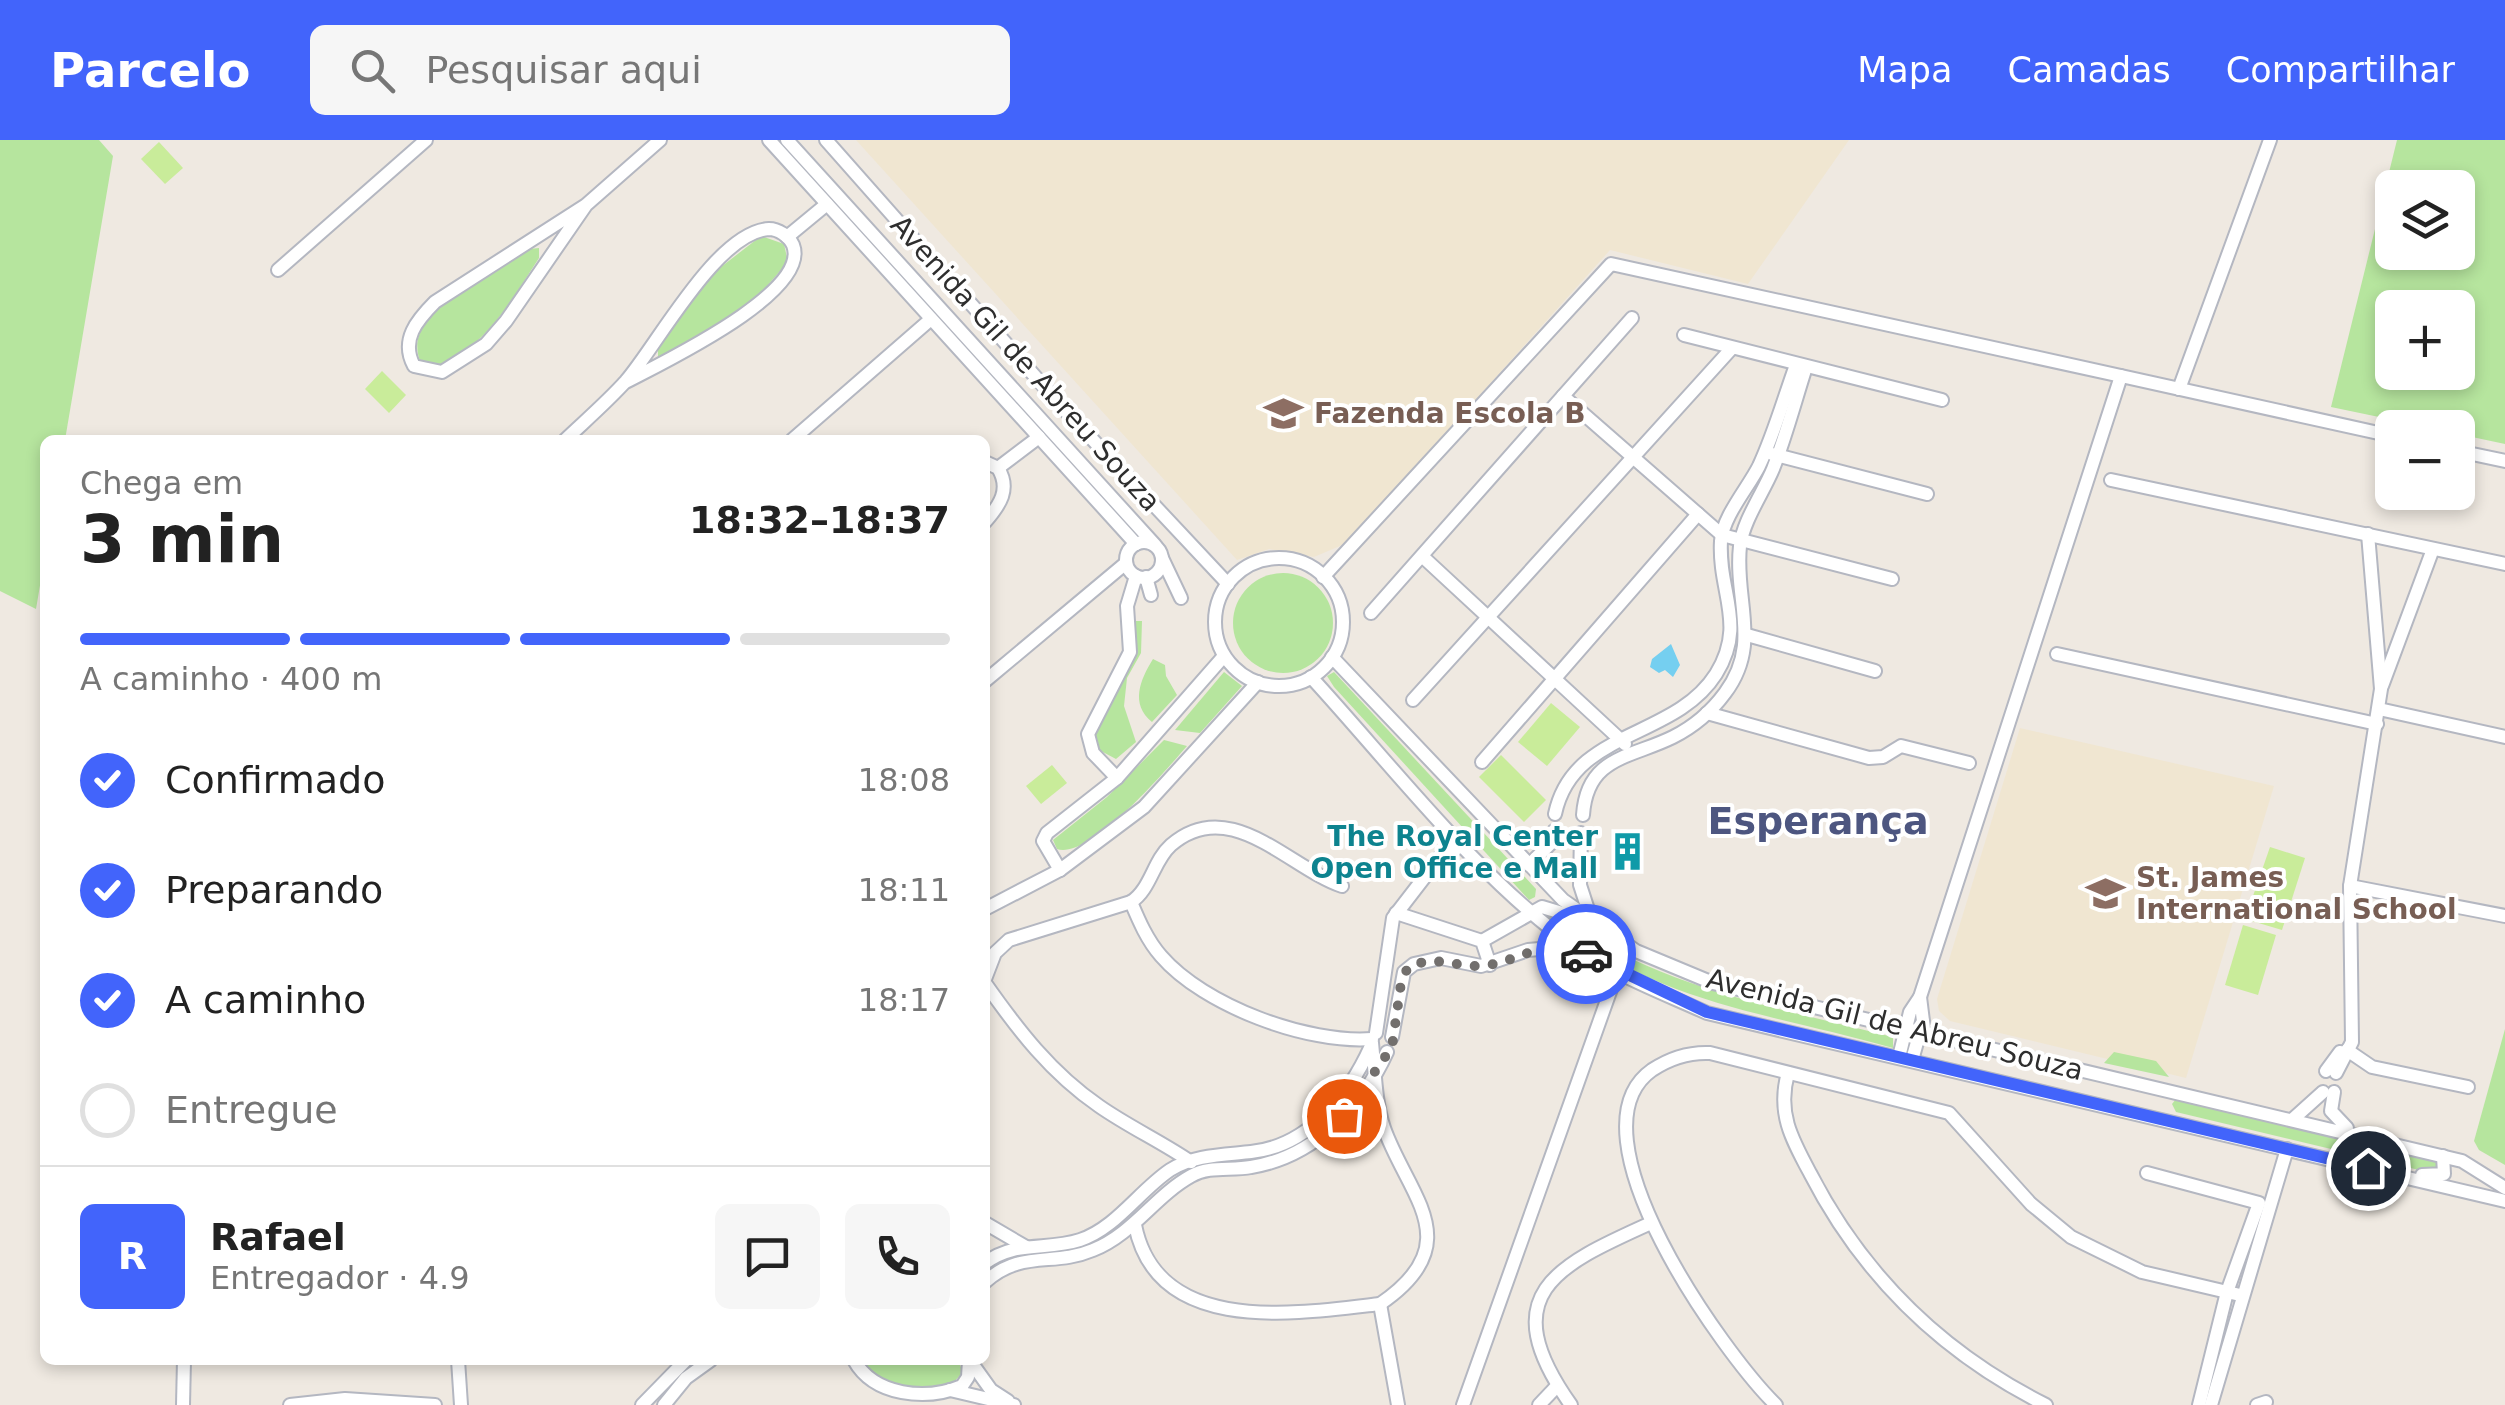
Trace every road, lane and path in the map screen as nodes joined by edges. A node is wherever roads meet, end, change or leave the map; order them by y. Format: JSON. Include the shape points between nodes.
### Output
{"nodes":[{"id":1,"x":412,"y":140,"type":"edge"},
{"id":2,"x":426,"y":140,"type":"edge"},
{"id":3,"x":660,"y":140,"type":"edge"},
{"id":4,"x":769,"y":140,"type":"edge"},
{"id":5,"x":786,"y":140,"type":"edge"},
{"id":6,"x":826,"y":140,"type":"edge"},
{"id":7,"x":2270,"y":140,"type":"edge"},
{"id":8,"x":392,"y":166,"type":"junction"},
{"id":9,"x":827,"y":204,"type":"junction"},
{"id":10,"x":586,"y":205,"type":"junction"},
{"id":11,"x":788,"y":237,"type":"junction"},
{"id":12,"x":533,"y":240,"type":"junction"},
{"id":13,"x":549,"y":256,"type":"junction"},
{"id":14,"x":278,"y":270,"type":"dead end"},
{"id":15,"x":931,"y":318,"type":"junction"},
{"id":16,"x":1632,"y":318,"type":"dead end"},
{"id":17,"x":1684,"y":335,"type":"dead end"},
{"id":18,"x":1732,"y":348,"type":"junction"},
{"id":19,"x":649,"y":352,"type":"junction"},
{"id":20,"x":659,"y":364,"type":"junction"},
{"id":21,"x":1801,"y":366,"type":"junction"},
{"id":22,"x":2121,"y":376,"type":"junction"},
{"id":23,"x":624,"y":383,"type":"junction"},
{"id":24,"x":2179,"y":389,"type":"junction"},
{"id":25,"x":1563,"y":396,"type":"junction"},
{"id":26,"x":1942,"y":400,"type":"dead end"},
{"id":27,"x":2375,"y":432,"type":"edge"},
{"id":28,"x":571,"y":435,"type":"edge"},
{"id":29,"x":799,"y":435,"type":"edge"},
{"id":30,"x":1039,"y":437,"type":"junction"},
{"id":31,"x":1771,"y":454,"type":"junction"},
{"id":32,"x":2475,"y":455,"type":"edge"},
{"id":33,"x":1632,"y":456,"type":"junction"},
{"id":34,"x":2505,"y":461,"type":"edge"},
{"id":35,"x":992,"y":465,"type":"edge"},
{"id":36,"x":2111,"y":480,"type":"dead end"},
{"id":37,"x":1927,"y":494,"type":"dead end"},
{"id":38,"x":990,"y":514,"type":"edge"},
{"id":39,"x":1698,"y":514,"type":"junction"},
{"id":40,"x":2368,"y":534,"type":"junction"},
{"id":41,"x":1722,"y":535,"type":"junction"},
{"id":42,"x":1740,"y":542,"type":"junction"},
{"id":43,"x":1136,"y":544,"type":"junction"},
{"id":44,"x":2434,"y":549,"type":"junction"},
{"id":45,"x":1158,"y":552,"type":"junction"},
{"id":46,"x":1422,"y":556,"type":"junction"},
{"id":47,"x":1126,"y":563,"type":"junction"},
{"id":48,"x":2505,"y":564,"type":"edge"},
{"id":49,"x":1141,"y":577,"type":"junction"},
{"id":50,"x":1323,"y":577,"type":"junction"},
{"id":51,"x":1892,"y":579,"type":"dead end"},
{"id":52,"x":1228,"y":584,"type":"junction"},
{"id":53,"x":1151,"y":595,"type":"dead end"},
{"id":54,"x":1180,"y":598,"type":"dead end"},
{"id":55,"x":1372,"y":613,"type":"dead end"},
{"id":56,"x":1489,"y":615,"type":"junction"},
{"id":57,"x":1747,"y":635,"type":"junction"},
{"id":58,"x":2057,"y":654,"type":"dead end"},
{"id":59,"x":1224,"y":656,"type":"junction"},
{"id":60,"x":1332,"y":658,"type":"junction"},
{"id":61,"x":1875,"y":671,"type":"dead end"},
{"id":62,"x":991,"y":678,"type":"edge"},
{"id":63,"x":1311,"y":678,"type":"junction"},
{"id":64,"x":1555,"y":678,"type":"junction"},
{"id":65,"x":1258,"y":682,"type":"junction"},
{"id":66,"x":2381,"y":689,"type":"junction"},
{"id":67,"x":1413,"y":700,"type":"dead end"},
{"id":68,"x":1707,"y":713,"type":"junction"},
{"id":69,"x":2378,"y":717,"type":"junction"},
{"id":70,"x":2505,"y":737,"type":"edge"},
{"id":71,"x":1619,"y":739,"type":"junction"},
{"id":72,"x":1632,"y":750,"type":"junction"},
{"id":73,"x":1482,"y":762,"type":"dead end"},
{"id":74,"x":1969,"y":762,"type":"dead end"},
{"id":75,"x":1117,"y":778,"type":"junction"},
{"id":76,"x":1556,"y":814,"type":"dead end"},
{"id":77,"x":1583,"y":815,"type":"dead end"},
{"id":78,"x":1554,"y":831,"type":"dead end"},
{"id":79,"x":1582,"y":833,"type":"dead end"},
{"id":80,"x":1464,"y":845,"type":"junction"},
{"id":81,"x":1529,"y":865,"type":"junction"},
{"id":82,"x":1060,"y":870,"type":"junction"},
{"id":83,"x":1342,"y":886,"type":"dead end"},
{"id":84,"x":2350,"y":886,"type":"junction"},
{"id":85,"x":1131,"y":902,"type":"junction"},
{"id":86,"x":990,"y":905,"type":"edge"},
{"id":87,"x":1532,"y":912,"type":"junction"},
{"id":88,"x":1396,"y":913,"type":"junction"},
{"id":89,"x":2505,"y":916,"type":"edge"},
{"id":90,"x":1592,"y":922,"type":"junction"},
{"id":91,"x":1482,"y":941,"type":"junction"},
{"id":92,"x":1574,"y":946,"type":"junction"},
{"id":93,"x":1490,"y":964,"type":"junction"},
{"id":94,"x":990,"y":967,"type":"edge"},
{"id":95,"x":1617,"y":972,"type":"junction"},
{"id":96,"x":990,"y":988,"type":"edge"},
{"id":97,"x":1912,"y":1030,"type":"junction"},
{"id":98,"x":1392,"y":1037,"type":"junction"},
{"id":99,"x":1373,"y":1038,"type":"junction"},
{"id":100,"x":2347,"y":1050,"type":"junction"},
{"id":101,"x":1387,"y":1052,"type":"junction"},
{"id":102,"x":1906,"y":1059,"type":"junction"},
{"id":103,"x":1788,"y":1072,"type":"junction"},
{"id":104,"x":2331,"y":1072,"type":"dead end"},
{"id":105,"x":1377,"y":1074,"type":"junction"},
{"id":106,"x":2468,"y":1087,"type":"dead end"},
{"id":107,"x":2293,"y":1118,"type":"junction"},
{"id":108,"x":2362,"y":1136,"type":"junction"},
{"id":109,"x":2287,"y":1149,"type":"junction"},
{"id":110,"x":2443,"y":1156,"type":"junction"},
{"id":111,"x":1188,"y":1160,"type":"junction"},
{"id":112,"x":1202,"y":1171,"type":"junction"},
{"id":113,"x":2147,"y":1173,"type":"dead end"},
{"id":114,"x":2404,"y":1177,"type":"junction"},
{"id":115,"x":2505,"y":1188,"type":"edge"},
{"id":116,"x":2505,"y":1201,"type":"edge"},
{"id":117,"x":1652,"y":1222,"type":"junction"},
{"id":118,"x":1135,"y":1225,"type":"junction"},
{"id":119,"x":990,"y":1226,"type":"edge"},
{"id":120,"x":1024,"y":1245,"type":"junction"},
{"id":121,"x":1034,"y":1258,"type":"junction"},
{"id":122,"x":990,"y":1260,"type":"edge"},
{"id":123,"x":990,"y":1278,"type":"edge"},
{"id":124,"x":2234,"y":1294,"type":"junction"},
{"id":125,"x":1380,"y":1304,"type":"junction"},
{"id":126,"x":184,"y":1365,"type":"edge"},
{"id":127,"x":458,"y":1365,"type":"edge"},
{"id":128,"x":681,"y":1365,"type":"edge"},
{"id":129,"x":704,"y":1365,"type":"edge"},
{"id":130,"x":858,"y":1365,"type":"edge"},
{"id":131,"x":968,"y":1365,"type":"edge"},
{"id":132,"x":973,"y":1365,"type":"edge"},
{"id":133,"x":1558,"y":1386,"type":"junction"},
{"id":134,"x":950,"y":1390,"type":"junction"},
{"id":135,"x":183,"y":1405,"type":"edge"},
{"id":136,"x":290,"y":1405,"type":"edge"},
{"id":137,"x":434,"y":1405,"type":"edge"},
{"id":138,"x":461,"y":1405,"type":"edge"},
{"id":139,"x":642,"y":1405,"type":"edge"},
{"id":140,"x":664,"y":1405,"type":"edge"},
{"id":141,"x":1014,"y":1405,"type":"edge"},
{"id":142,"x":1398,"y":1405,"type":"edge"},
{"id":143,"x":1463,"y":1405,"type":"edge"},
{"id":144,"x":1539,"y":1405,"type":"edge"},
{"id":145,"x":1571,"y":1405,"type":"edge"},
{"id":146,"x":1776,"y":1405,"type":"edge"},
{"id":147,"x":2046,"y":1405,"type":"edge"},
{"id":148,"x":2200,"y":1405,"type":"edge"},
{"id":149,"x":2212,"y":1405,"type":"edge"}],
"edges":[{"from":1,"to":8,"type":"street"},
{"from":2,"to":8,"type":"street"},
{"from":3,"to":10,"type":"street"},
{"from":4,"to":9,"type":"street"},
{"from":5,"to":45,"type":"street"},
{"from":6,"to":52,"type":"street","name":"Avenida Gil de Abreu Souza"},
{"from":7,"to":24,"type":"street"},
{"from":8,"to":14,"type":"street"},
{"from":9,"to":11,"type":"street"},
{"from":9,"to":15,"type":"street"},
{"from":10,"to":12,"type":"street"},
{"from":10,"to":13,"type":"street"},
{"from":11,"to":19,"type":"street","via":[[767,229],[744,238],[702,277]]},
{"from":11,"to":20,"type":"street","via":[[793,264],[774,290],[749,313]]},
{"from":12,"to":13,"type":"street"},
{"from":12,"to":13,"type":"street","via":[[468,277],[420,317],[409,340],[414,366],[442,372],[486,344]]},
{"from":15,"to":29,"type":"street"},
{"from":15,"to":30,"type":"street"},
{"from":16,"to":25,"type":"street"},
{"from":17,"to":18,"type":"street"},
{"from":18,"to":21,"type":"street"},
{"from":18,"to":33,"type":"street"},
{"from":19,"to":20,"type":"street"},
{"from":19,"to":23,"type":"street"},
{"from":20,"to":23,"type":"street"},
{"from":21,"to":26,"type":"street"},
{"from":21,"to":31,"type":"street"},
{"from":22,"to":24,"type":"street"},
{"from":22,"to":50,"type":"street","via":[[1611,264]]},
{"from":22,"to":97,"type":"street"},
{"from":23,"to":28,"type":"street"},
{"from":24,"to":27,"type":"street"},
{"from":25,"to":33,"type":"street"},
{"from":25,"to":46,"type":"street"},
{"from":30,"to":35,"type":"street"},
{"from":30,"to":43,"type":"street"},
{"from":31,"to":37,"type":"street"},
{"from":31,"to":41,"type":"street"},
{"from":31,"to":42,"type":"street"},
{"from":32,"to":34,"type":"street"},
{"from":33,"to":39,"type":"street"},
{"from":33,"to":56,"type":"street"},
{"from":35,"to":38,"type":"street","via":[[1004,491]]},
{"from":36,"to":40,"type":"street"},
{"from":39,"to":41,"type":"street"},
{"from":39,"to":64,"type":"street"},
{"from":40,"to":44,"type":"street"},
{"from":40,"to":66,"type":"street"},
{"from":41,"to":42,"type":"street"},
{"from":41,"to":71,"type":"street","via":[[1734,628],[1718,670],[1676,714]]},
{"from":42,"to":51,"type":"street"},
{"from":42,"to":57,"type":"street"},
{"from":43,"to":45,"type":"street"},
{"from":43,"to":47,"type":"street"},
{"from":44,"to":48,"type":"street"},
{"from":44,"to":66,"type":"street"},
{"from":45,"to":49,"type":"street","via":[[1160,568]]},
{"from":45,"to":54,"type":"street"},
{"from":46,"to":55,"type":"street"},
{"from":46,"to":56,"type":"street"},
{"from":47,"to":49,"type":"street"},
{"from":47,"to":62,"type":"street"},
{"from":49,"to":53,"type":"street"},
{"from":49,"to":75,"type":"street","via":[[1127,606],[1130,652],[1088,734],[1093,754]]},
{"from":50,"to":52,"type":"street","via":[[1279,558],[1242,570]]},
{"from":50,"to":60,"type":"street","via":[[1343,620]]},
{"from":52,"to":59,"type":"street","via":[[1215,620]]},
{"from":56,"to":64,"type":"street"},
{"from":56,"to":67,"type":"street"},
{"from":57,"to":61,"type":"street"},
{"from":57,"to":68,"type":"street","via":[[1739,670]]},
{"from":58,"to":69,"type":"street"},
{"from":59,"to":65,"type":"street"},
{"from":59,"to":75,"type":"street"},
{"from":60,"to":63,"type":"street"},
{"from":60,"to":81,"type":"street","name":"Avenida Gil de Abreu Souza"},
{"from":63,"to":65,"type":"street"},
{"from":63,"to":80,"type":"street","name":"Avenida Gil de Abreu Souza"},
{"from":64,"to":71,"type":"street"},
{"from":64,"to":73,"type":"street"},
{"from":65,"to":82,"type":"street","via":[[1144,807]]},
{"from":66,"to":69,"type":"street"},
{"from":68,"to":72,"type":"street","via":[[1670,739]]},
{"from":68,"to":74,"type":"street","via":[[1869,758],[1901,746]]},
{"from":69,"to":70,"type":"street"},
{"from":69,"to":84,"type":"street"},
{"from":71,"to":72,"type":"street"},
{"from":71,"to":76,"type":"street","via":[[1569,778]]},
{"from":72,"to":77,"type":"street","via":[[1594,778]]},
{"from":75,"to":82,"type":"street","via":[[1044,837]]},
{"from":78,"to":81,"type":"street","via":[[1554,840]]},
{"from":79,"to":90,"type":"street","via":[[1580,885]]},
{"from":80,"to":87,"type":"street","name":"Avenida Gil de Abreu Souza"},
{"from":80,"to":88,"type":"street","via":[[1440,856]]},
{"from":81,"to":90,"type":"street","name":"Avenida Gil de Abreu Souza"},
{"from":82,"to":86,"type":"street"},
{"from":83,"to":85,"type":"street","via":[[1250,834],[1212,828],[1173,843]]},
{"from":84,"to":89,"type":"street"},
{"from":84,"to":100,"type":"street","via":[[2353,1038]]},
{"from":85,"to":94,"type":"street","via":[[1010,940]]},
{"from":85,"to":99,"type":"street","via":[[1162,957],[1210,993],[1293,1029],[1348,1041]]},
{"from":87,"to":90,"type":"street","via":[[1549,906]]},
{"from":87,"to":91,"type":"street"},
{"from":87,"to":92,"type":"street","name":"Avenida Gil de Abreu Souza"},
{"from":88,"to":91,"type":"street"},
{"from":88,"to":99,"type":"street"},
{"from":90,"to":97,"type":"street","name":"Avenida Gil de Abreu Souza","via":[[1636,951],[1713,983]]},
{"from":91,"to":93,"type":"street"},
{"from":92,"to":93,"type":"street","via":[[1528,950]]},
{"from":92,"to":95,"type":"street","name":"Avenida Gil de Abreu Souza"},
{"from":93,"to":98,"type":"street","via":[[1441,958],[1408,967]]},
{"from":95,"to":102,"type":"street","name":"Avenida Gil de Abreu Souza","via":[[1707,1012]]},
{"from":95,"to":143,"type":"street"},
{"from":96,"to":111,"type":"street","via":[[1063,1078]]},
{"from":97,"to":102,"type":"street"},
{"from":97,"to":107,"type":"street","name":"Avenida Gil de Abreu Souza"},
{"from":98,"to":99,"type":"street","via":[[1383,1031]]},
{"from":98,"to":101,"type":"street"},
{"from":99,"to":101,"type":"street","via":[[1377,1052]]},
{"from":99,"to":105,"type":"street"},
{"from":99,"to":111,"type":"street","via":[[1345,1093],[1304,1132],[1256,1152]]},
{"from":100,"to":104,"type":"street"},
{"from":100,"to":106,"type":"street","via":[[2361,1063]]},
{"from":101,"to":105,"type":"street"},
{"from":102,"to":109,"type":"street","name":"Avenida Gil de Abreu Souza"},
{"from":103,"to":117,"type":"street","via":[[1710,1053],[1684,1055],[1635,1090],[1624,1128]]},
{"from":103,"to":124,"type":"street","via":[[1949,1113],[2031,1204],[2071,1237],[2142,1272]]},
{"from":103,"to":147,"type":"street","via":[[1784,1118],[1828,1209],[1855,1248],[1932,1333]]},
{"from":105,"to":112,"type":"street","via":[[1344,1116],[1299,1151],[1254,1167]]},
{"from":105,"to":125,"type":"street","via":[[1383,1125],[1426,1220],[1418,1262]]},
{"from":107,"to":108,"type":"street","name":"Avenida Gil de Abreu Souza"},
{"from":107,"to":108,"type":"street","via":[[2329,1092],[2333,1117]]},
{"from":108,"to":110,"type":"street","name":"Avenida Gil de Abreu Souza"},
{"from":109,"to":114,"type":"street","name":"Avenida Gil de Abreu Souza"},
{"from":109,"to":124,"type":"street","via":[[2272,1210]]},
{"from":110,"to":114,"type":"street","via":[[2444,1174]]},
{"from":110,"to":115,"type":"street","name":"Avenida Gil de Abreu Souza"},
{"from":111,"to":112,"type":"street"},
{"from":111,"to":120,"type":"street","via":[[1089,1236]]},
{"from":112,"to":118,"type":"street"},
{"from":113,"to":124,"type":"street","via":[[2259,1203]]},
{"from":114,"to":116,"type":"street","name":"Avenida Gil de Abreu Souza"},
{"from":117,"to":133,"type":"street","via":[[1577,1257],[1548,1283],[1536,1331]]},
{"from":117,"to":146,"type":"street","via":[[1716,1332]]},
{"from":118,"to":121,"type":"street","via":[[1090,1252]]},
{"from":118,"to":125,"type":"street","via":[[1152,1270],[1193,1300],[1275,1313]]},
{"from":119,"to":120,"type":"street"},
{"from":120,"to":121,"type":"street"},
{"from":120,"to":122,"type":"street"},
{"from":121,"to":123,"type":"street"},
{"from":124,"to":148,"type":"street"},
{"from":124,"to":149,"type":"street"},
{"from":125,"to":142,"type":"street"},
{"from":126,"to":135,"type":"street"},
{"from":127,"to":138,"type":"street"},
{"from":128,"to":139,"type":"street"},
{"from":129,"to":140,"type":"street"},
{"from":130,"to":134,"type":"street","via":[[884,1389]]},
{"from":131,"to":134,"type":"street","via":[[966,1382]]},
{"from":132,"to":141,"type":"street","via":[[991,1390]]},
{"from":133,"to":144,"type":"street"},
{"from":133,"to":145,"type":"street"},
{"from":134,"to":141,"type":"street"},
{"from":136,"to":137,"type":"street","via":[[345,1399]]}]}
